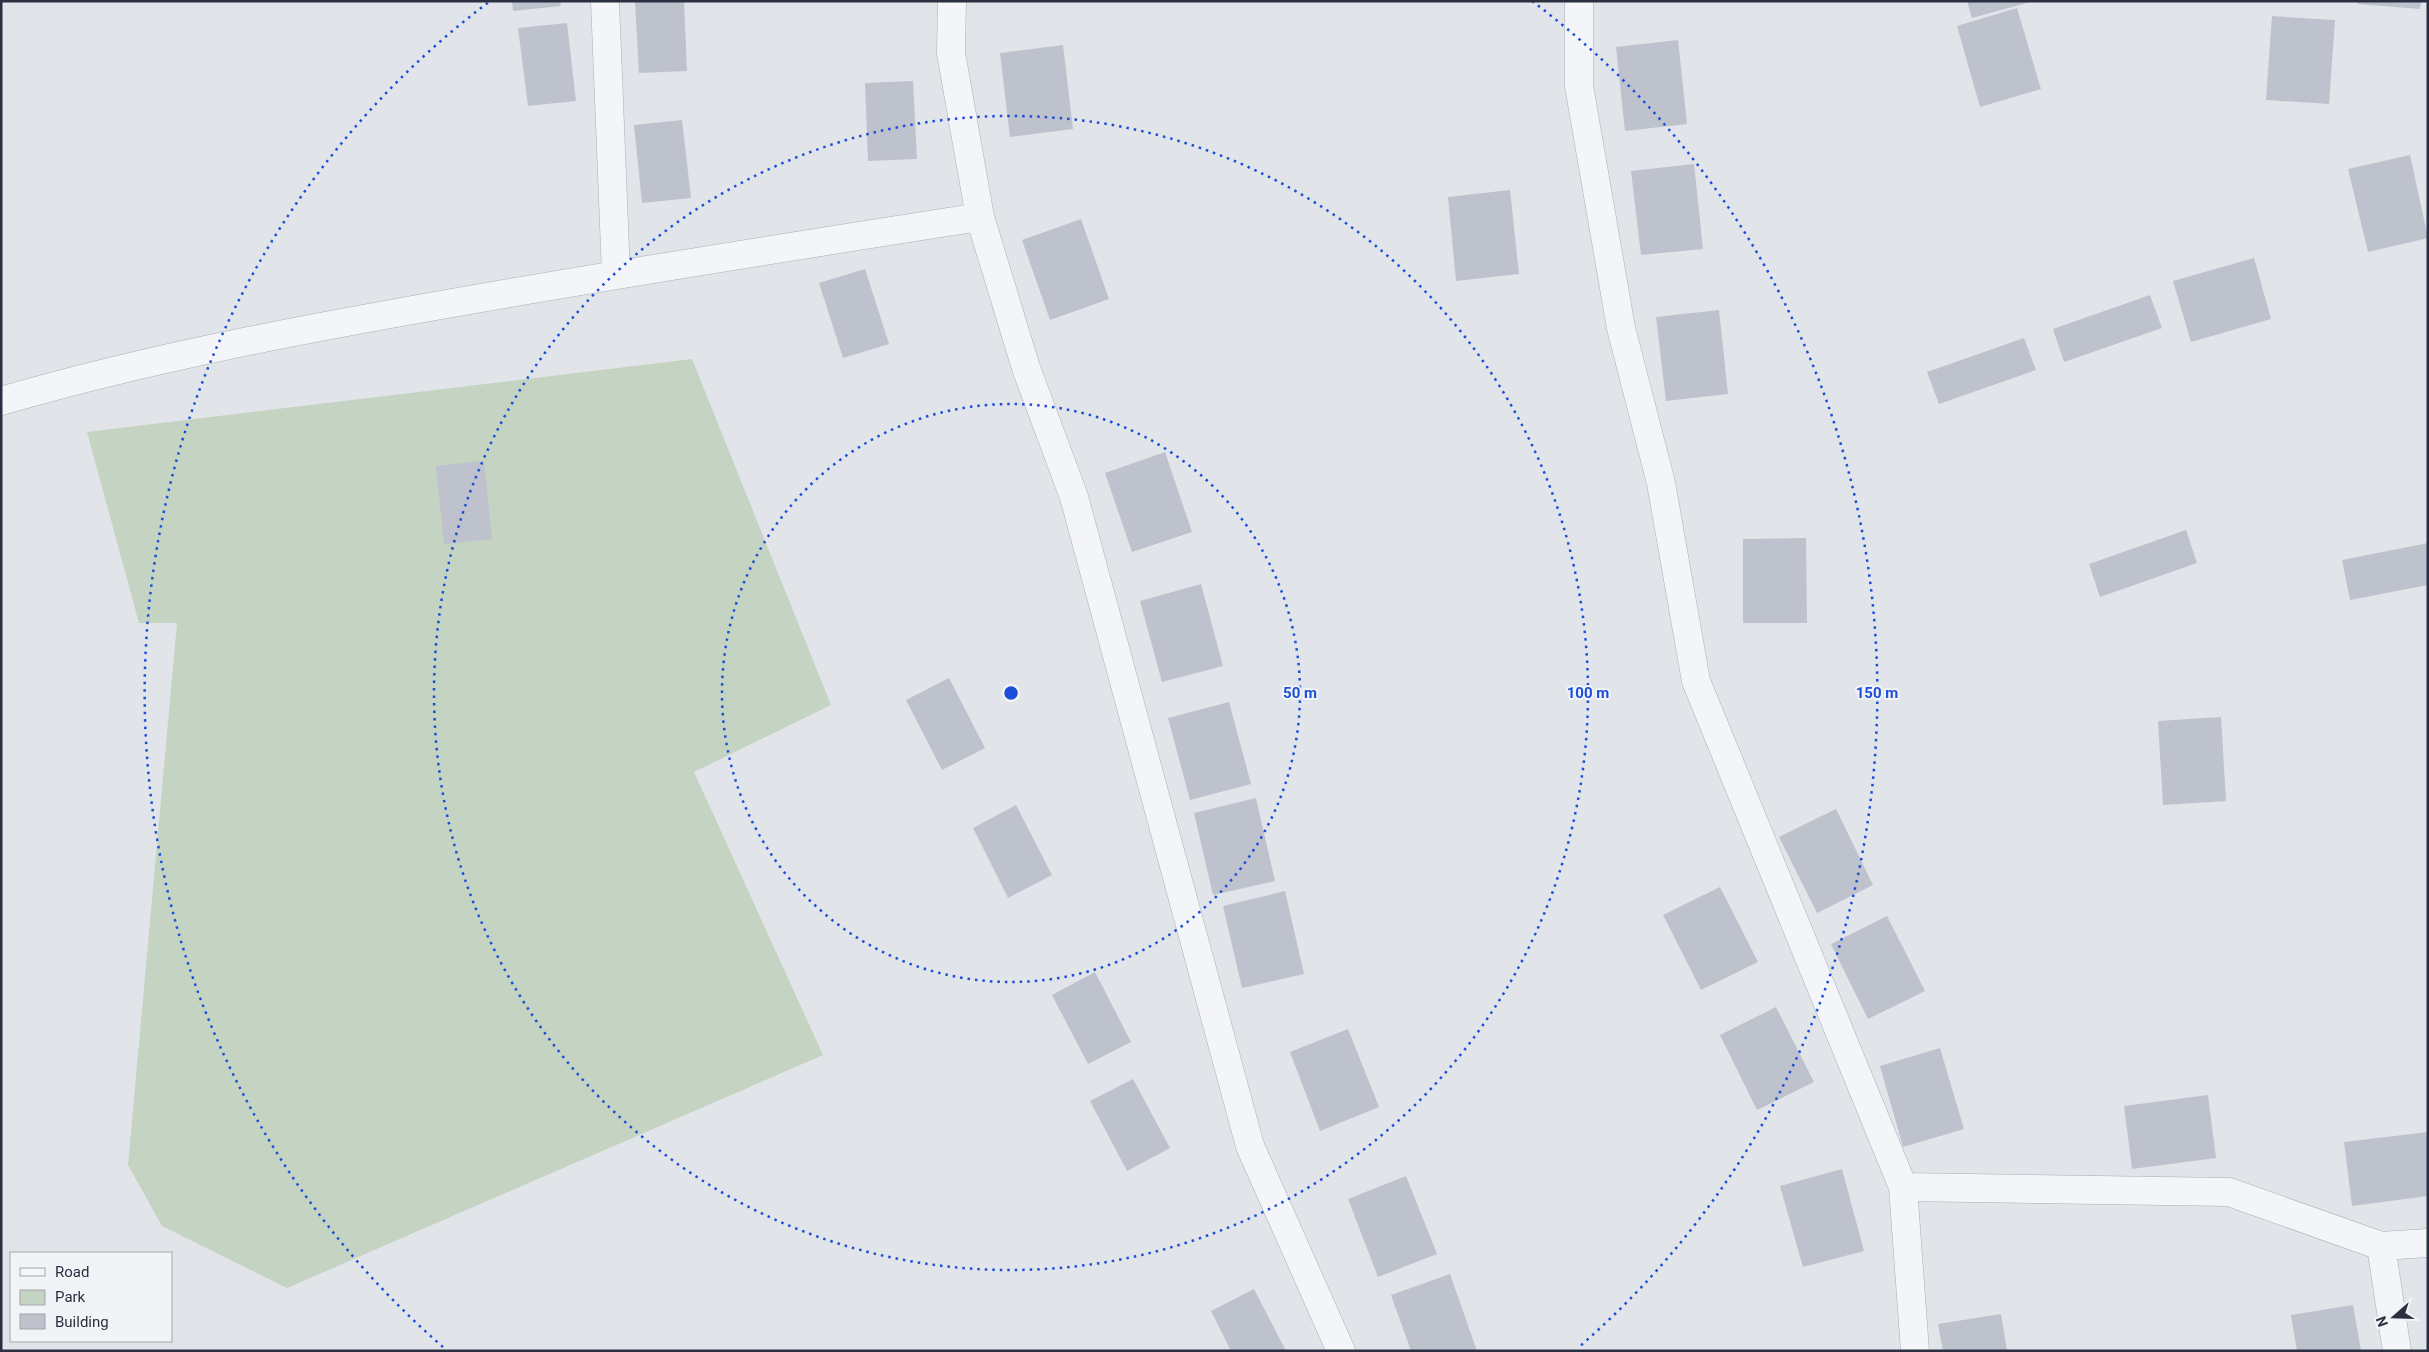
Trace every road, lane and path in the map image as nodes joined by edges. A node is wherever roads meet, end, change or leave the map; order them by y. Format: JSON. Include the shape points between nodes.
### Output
{"nodes":[{"id":1,"x":605,"y":1,"type":"edge"},
{"id":2,"x":952,"y":1,"type":"edge"},
{"id":3,"x":1579,"y":1,"type":"edge"},
{"id":4,"x":980,"y":217,"type":"junction"},
{"id":5,"x":616,"y":274,"type":"junction"},
{"id":6,"x":1,"y":401,"type":"edge"},
{"id":7,"x":1904,"y":1187,"type":"junction"},
{"id":8,"x":2428,"y":1243,"type":"edge"},
{"id":9,"x":2381,"y":1246,"type":"junction"},
{"id":10,"x":1341,"y":1351,"type":"edge"},
{"id":11,"x":1915,"y":1351,"type":"edge"},
{"id":12,"x":2397,"y":1351,"type":"edge"}],
"edges":[{"from":1,"to":5,"type":"street"},
{"from":2,"to":4,"type":"street","via":[[950,53]]},
{"from":3,"to":7,"type":"street","via":[[1579,86],[1621,328],[1661,484],[1696,681]]},
{"from":4,"to":5,"type":"street"},
{"from":4,"to":10,"type":"street","via":[[1026,368],[1074,496],[1250,1146]]},
{"from":5,"to":6,"type":"street","via":[[259,338],[59,384]]},
{"from":7,"to":9,"type":"street","via":[[2228,1192]]},
{"from":7,"to":11,"type":"street"},
{"from":8,"to":9,"type":"street"},
{"from":9,"to":12,"type":"street"}]}
